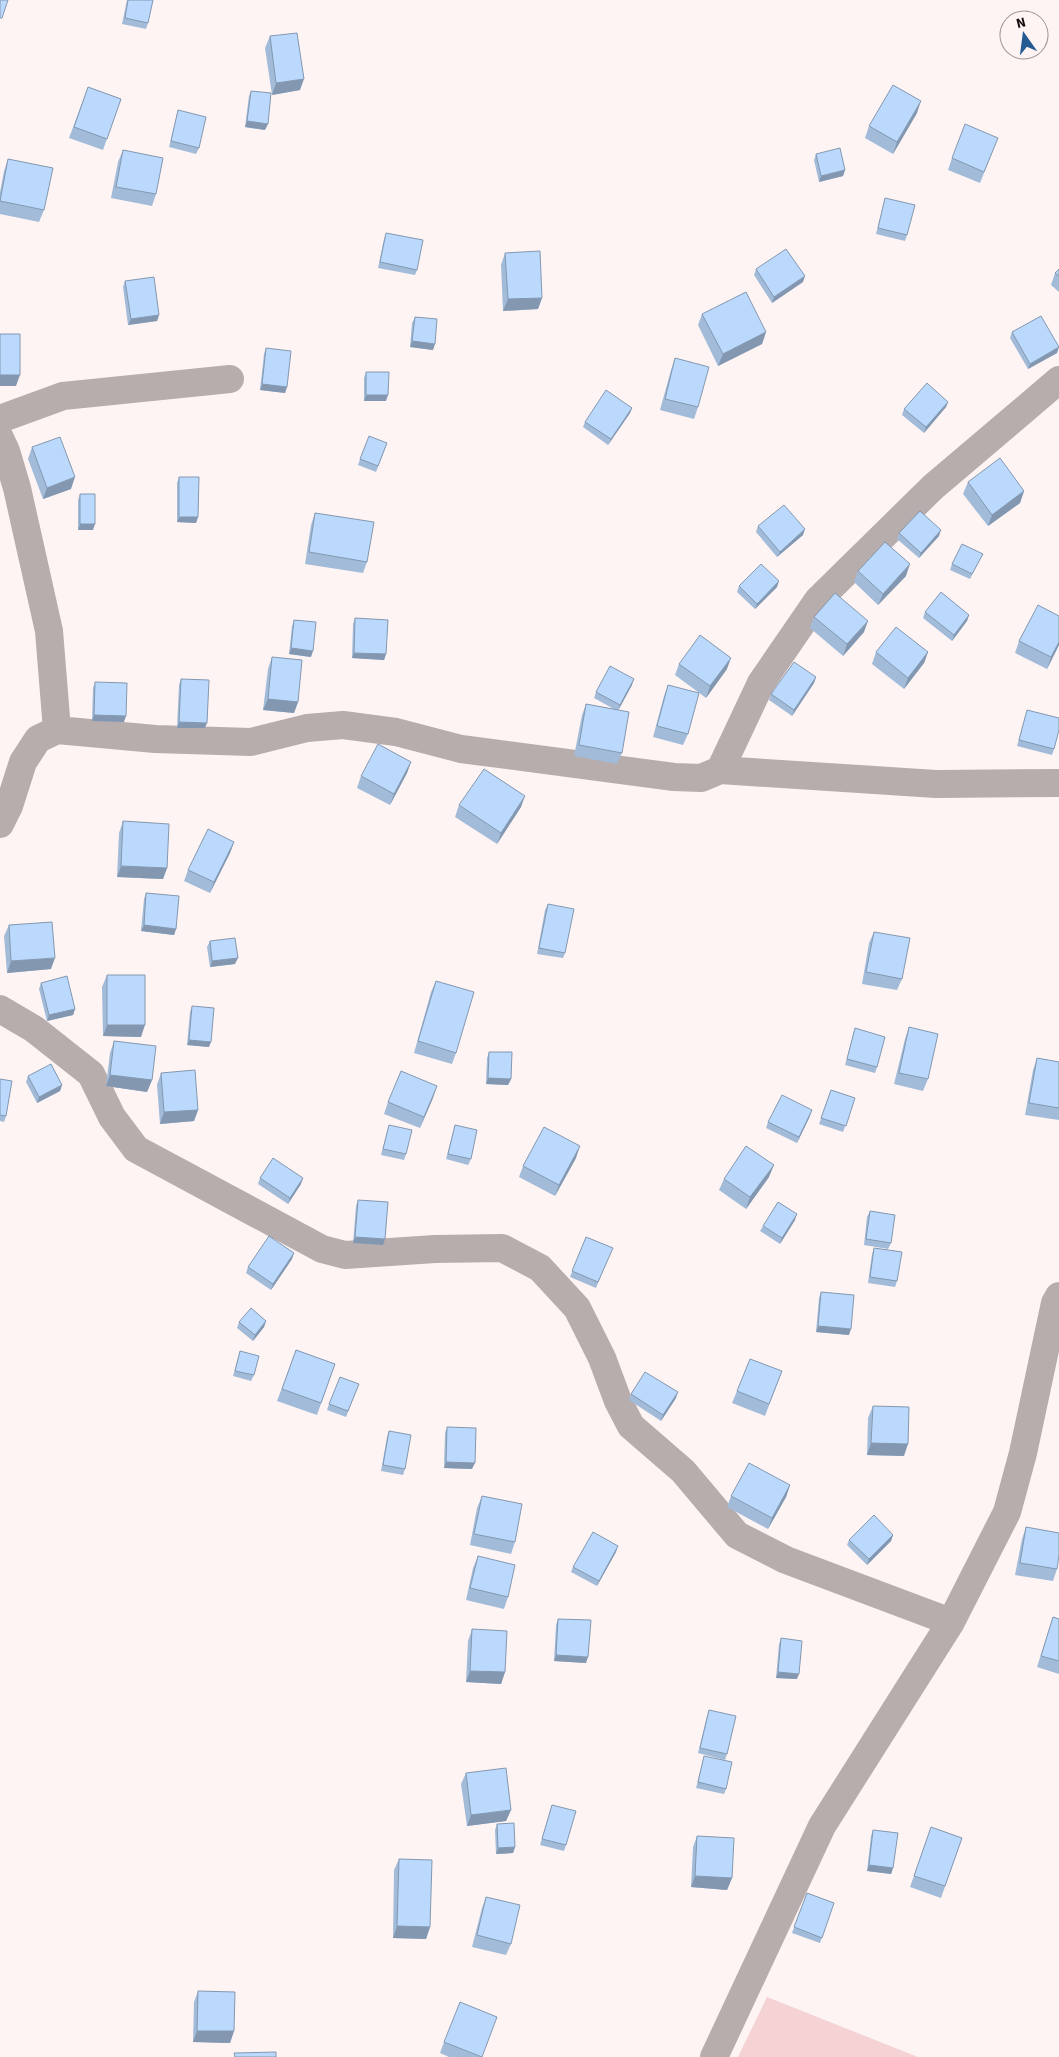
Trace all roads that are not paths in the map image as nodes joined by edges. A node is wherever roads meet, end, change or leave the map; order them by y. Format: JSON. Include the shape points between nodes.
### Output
{"nodes":[{"id":1,"x":230,"y":379,"type":"dead end"},
{"id":2,"x":1059,"y":380,"type":"edge"},
{"id":3,"x":0,"y":419,"type":"edge"},
{"id":4,"x":0,"y":438,"type":"edge"},
{"id":5,"x":57,"y":730,"type":"junction"},
{"id":6,"x":720,"y":770,"type":"junction"},
{"id":7,"x":1059,"y":783,"type":"edge"},
{"id":8,"x":0,"y":824,"type":"edge"},
{"id":9,"x":0,"y":1009,"type":"edge"},
{"id":10,"x":1059,"y":1296,"type":"edge"},
{"id":11,"x":951,"y":1622,"type":"junction"},
{"id":12,"x":714,"y":2057,"type":"edge"}],
"edges":[{"from":1,"to":3,"type":"street","via":[[63,396]]},
{"from":2,"to":6,"type":"street","via":[[932,486],[818,600],[761,683]]},
{"from":4,"to":5,"type":"street","via":[[17,488],[49,631]]},
{"from":5,"to":6,"type":"street","via":[[154,739],[251,742],[307,728],[342,725],[396,732],[461,749],[674,777],[701,778]]},
{"from":5,"to":8,"type":"street","via":[[38,739],[23,762]]},
{"from":6,"to":7,"type":"street","via":[[936,784]]},
{"from":9,"to":11,"type":"street","via":[[34,1029],[91,1074],[112,1117],[136,1149],[322,1249],[345,1255],[502,1248],[540,1268],[577,1308],[631,1426],[682,1471],[737,1535],[786,1560]]},
{"from":10,"to":11,"type":"street","via":[[1008,1512]]},
{"from":11,"to":12,"type":"street","via":[[822,1826]]}]}
